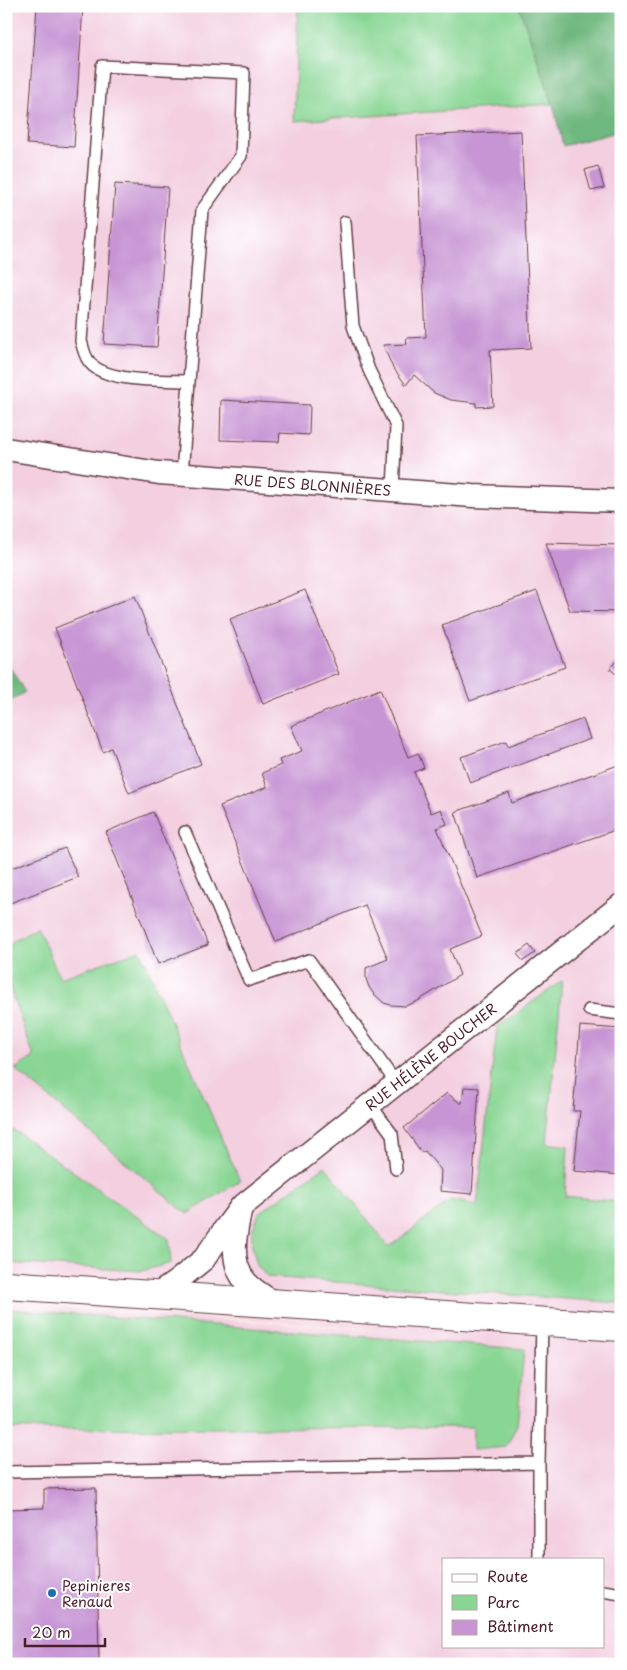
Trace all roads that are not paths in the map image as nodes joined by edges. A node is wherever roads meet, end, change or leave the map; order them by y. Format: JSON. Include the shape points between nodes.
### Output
{"nodes":[{"id":1,"x":346,"y":222,"type":"dead end"},
{"id":2,"x":189,"y":381,"type":"junction"},
{"id":3,"x":6,"y":449,"type":"edge"},
{"id":4,"x":182,"y":474,"type":"junction"},
{"id":5,"x":394,"y":490,"type":"junction"},
{"id":6,"x":621,"y":501,"type":"edge"},
{"id":7,"x":185,"y":832,"type":"dead end"},
{"id":8,"x":621,"y":904,"type":"edge"},
{"id":9,"x":589,"y":1010,"type":"dead end"},
{"id":10,"x":621,"y":1014,"type":"edge"},
{"id":11,"x":396,"y":1083,"type":"junction"},
{"id":12,"x":370,"y":1104,"type":"junction"},
{"id":13,"x":396,"y":1169,"type":"dead end"},
{"id":14,"x":241,"y":1208,"type":"junction"},
{"id":15,"x":6,"y":1285,"type":"edge"},
{"id":16,"x":158,"y":1294,"type":"junction"},
{"id":17,"x":275,"y":1303,"type":"junction"},
{"id":18,"x":542,"y":1322,"type":"junction"},
{"id":19,"x":621,"y":1327,"type":"edge"},
{"id":20,"x":539,"y":1463,"type":"junction"},
{"id":21,"x":6,"y":1472,"type":"edge"},
{"id":22,"x":539,"y":1558,"type":"edge"},
{"id":23,"x":604,"y":1591,"type":"edge"},
{"id":24,"x":621,"y":1594,"type":"edge"}],
"edges":[{"from":1,"to":5,"type":"lane","via":[[353,326],[369,370],[396,426]]},
{"from":2,"to":2,"type":"lane","via":[[202,210],[241,156],[244,73],[102,66],[81,341],[88,360],[100,372],[119,377]]},
{"from":2,"to":4,"type":"lane"},
{"from":3,"to":4,"type":"street","name":"RUE DES BLONNIÈRES"},
{"from":4,"to":5,"type":"street","name":"RUE DES BLONNIÈRES"},
{"from":5,"to":6,"type":"street","name":"RUE DES BLONNIÈRES"},
{"from":7,"to":11,"type":"lane","via":[[249,980],[309,960]]},
{"from":8,"to":11,"type":"street","name":"RUE HÉLÈNE BOUCHER"},
{"from":9,"to":10,"type":"lane"},
{"from":11,"to":12,"type":"street","name":"RUE HÉLÈNE BOUCHER"},
{"from":12,"to":13,"type":"lane","via":[[392,1134]]},
{"from":12,"to":14,"type":"street","name":"RUE HÉLÈNE BOUCHER"},
{"from":14,"to":16,"type":"street","name":"RUE HÉLÈNE BOUCHER","via":[[204,1259]]},
{"from":14,"to":17,"type":"street","via":[[234,1250],[238,1267],[246,1282]]},
{"from":15,"to":16,"type":"main road"},
{"from":16,"to":17,"type":"main road"},
{"from":17,"to":18,"type":"main road"},
{"from":18,"to":19,"type":"main road"},
{"from":18,"to":20,"type":"lane"},
{"from":20,"to":21,"type":"lane"},
{"from":20,"to":22,"type":"lane"},
{"from":23,"to":24,"type":"lane"}]}
